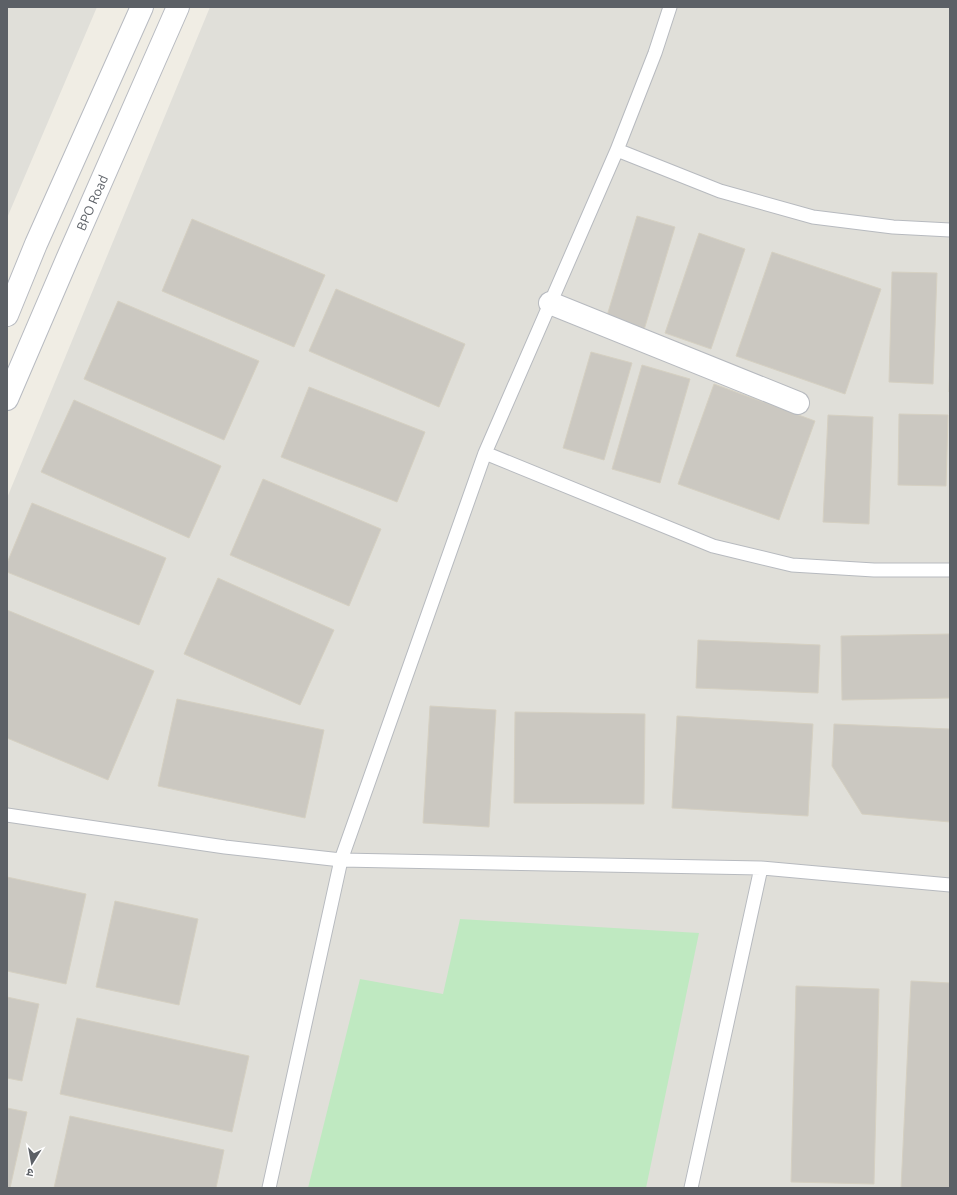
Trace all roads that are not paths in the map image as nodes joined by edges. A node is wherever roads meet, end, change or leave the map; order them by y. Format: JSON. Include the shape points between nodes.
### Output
{"nodes":[{"id":1,"x":142,"y":7,"type":"edge"},
{"id":2,"x":178,"y":7,"type":"edge"},
{"id":3,"x":670,"y":7,"type":"edge"},
{"id":4,"x":617,"y":150,"type":"junction"},
{"id":5,"x":950,"y":230,"type":"edge"},
{"id":6,"x":550,"y":303,"type":"junction"},
{"id":7,"x":7,"y":315,"type":"edge"},
{"id":8,"x":7,"y":399,"type":"edge"},
{"id":9,"x":798,"y":403,"type":"dead end"},
{"id":10,"x":485,"y":453,"type":"junction"},
{"id":11,"x":950,"y":570,"type":"edge"},
{"id":12,"x":7,"y":815,"type":"edge"},
{"id":13,"x":341,"y":860,"type":"junction"},
{"id":14,"x":761,"y":868,"type":"junction"},
{"id":15,"x":950,"y":885,"type":"edge"},
{"id":16,"x":269,"y":1188,"type":"edge"},
{"id":17,"x":690,"y":1188,"type":"edge"}],
"edges":[{"from":1,"to":7,"type":"street"},
{"from":2,"to":8,"type":"street","name":"BPO Road"},
{"from":3,"to":4,"type":"lane"},
{"from":4,"to":5,"type":"lane","via":[[720,191],[813,217],[893,227]]},
{"from":4,"to":6,"type":"lane"},
{"from":6,"to":9,"type":"street"},
{"from":6,"to":10,"type":"lane"},
{"from":10,"to":11,"type":"lane","via":[[713,546],[792,566]]},
{"from":10,"to":13,"type":"lane"},
{"from":12,"to":13,"type":"lane","via":[[225,847]]},
{"from":13,"to":14,"type":"lane"},
{"from":13,"to":16,"type":"lane"},
{"from":14,"to":15,"type":"lane"},
{"from":14,"to":17,"type":"lane"}]}
